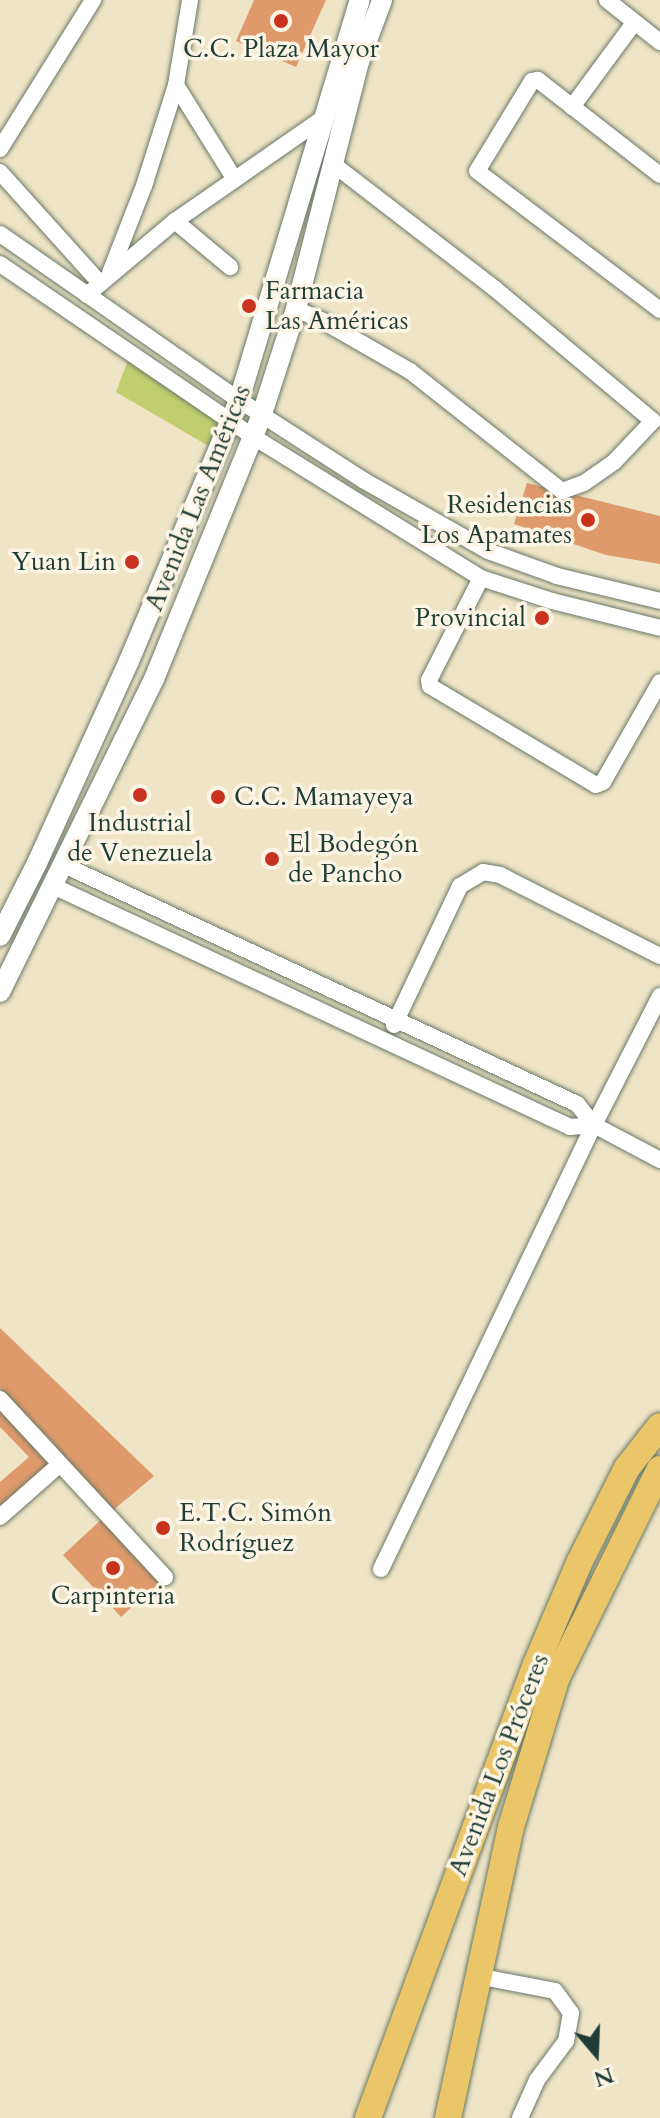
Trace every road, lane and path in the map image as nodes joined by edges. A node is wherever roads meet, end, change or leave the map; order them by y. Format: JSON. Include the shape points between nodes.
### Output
{"nodes":[{"id":1,"x":93,"y":0,"type":"edge"},
{"id":2,"x":190,"y":0,"type":"edge"},
{"id":3,"x":360,"y":0,"type":"edge"},
{"id":4,"x":382,"y":0,"type":"edge"},
{"id":5,"x":607,"y":0,"type":"edge"},
{"id":6,"x":634,"y":23,"type":"junction"},
{"id":7,"x":660,"y":42,"type":"edge"},
{"id":8,"x":176,"y":85,"type":"junction"},
{"id":9,"x":572,"y":107,"type":"junction"},
{"id":10,"x":322,"y":119,"type":"junction"},
{"id":11,"x":0,"y":149,"type":"edge"},
{"id":12,"x":333,"y":164,"type":"junction"},
{"id":13,"x":0,"y":172,"type":"edge"},
{"id":14,"x":660,"y":175,"type":"edge"},
{"id":15,"x":234,"y":178,"type":"junction"},
{"id":16,"x":175,"y":221,"type":"junction"},
{"id":17,"x":0,"y":234,"type":"edge"},
{"id":18,"x":0,"y":264,"type":"edge"},
{"id":19,"x":230,"y":267,"type":"dead end"},
{"id":20,"x":104,"y":279,"type":"junction"},
{"id":21,"x":87,"y":295,"type":"junction"},
{"id":22,"x":296,"y":309,"type":"junction"},
{"id":23,"x":660,"y":310,"type":"edge"},
{"id":24,"x":239,"y":400,"type":"junction"},
{"id":25,"x":262,"y":414,"type":"junction"},
{"id":26,"x":230,"y":422,"type":"junction"},
{"id":27,"x":252,"y":436,"type":"junction"},
{"id":28,"x":481,"y":578,"type":"junction"},
{"id":29,"x":660,"y":601,"type":"edge"},
{"id":30,"x":660,"y":628,"type":"edge"},
{"id":31,"x":660,"y":682,"type":"edge"},
{"id":32,"x":64,"y":865,"type":"junction"},
{"id":33,"x":53,"y":886,"type":"junction"},
{"id":34,"x":0,"y":936,"type":"edge"},
{"id":35,"x":660,"y":956,"type":"edge"},
{"id":36,"x":0,"y":992,"type":"edge"},
{"id":37,"x":660,"y":996,"type":"edge"},
{"id":38,"x":397,"y":1018,"type":"junction"},
{"id":39,"x":387,"y":1041,"type":"junction"},
{"id":40,"x":594,"y":1125,"type":"junction"},
{"id":41,"x":660,"y":1160,"type":"edge"},
{"id":42,"x":0,"y":1399,"type":"edge"},
{"id":43,"x":660,"y":1426,"type":"edge"},
{"id":44,"x":59,"y":1465,"type":"junction"},
{"id":45,"x":660,"y":1469,"type":"edge"},
{"id":46,"x":0,"y":1517,"type":"edge"},
{"id":47,"x":381,"y":1569,"type":"dead end"},
{"id":48,"x":165,"y":1577,"type":"dead end"},
{"id":49,"x":477,"y":1976,"type":"junction"},
{"id":50,"x":377,"y":2089,"type":"junction"},
{"id":51,"x":368,"y":2118,"type":"edge"},
{"id":52,"x":376,"y":2118,"type":"edge"},
{"id":53,"x":448,"y":2118,"type":"edge"},
{"id":54,"x":520,"y":2118,"type":"edge"}],
"edges":[{"from":1,"to":11,"type":"street"},
{"from":2,"to":8,"type":"street"},
{"from":3,"to":10,"type":"street","name":"Avenida Las Américas"},
{"from":4,"to":12,"type":"street","name":"Avenida Las Américas","via":[[359,62]]},
{"from":5,"to":6,"type":"street"},
{"from":6,"to":7,"type":"street"},
{"from":6,"to":9,"type":"street"},
{"from":8,"to":15,"type":"street"},
{"from":8,"to":20,"type":"street","via":[[144,186]]},
{"from":9,"to":14,"type":"street"},
{"from":9,"to":23,"type":"street","via":[[538,80],[532,81],[478,175]]},
{"from":10,"to":15,"type":"street"},
{"from":10,"to":24,"type":"street","name":"Avenida Las Américas"},
{"from":12,"to":22,"type":"street","name":"Avenida Las Américas"},
{"from":12,"to":22,"type":"street","via":[[494,288],[653,421],[615,461],[562,491],[410,371]]},
{"from":13,"to":20,"type":"street"},
{"from":15,"to":16,"type":"street"},
{"from":16,"to":19,"type":"street"},
{"from":16,"to":20,"type":"street"},
{"from":17,"to":21,"type":"street"},
{"from":18,"to":26,"type":"street"},
{"from":20,"to":21,"type":"street"},
{"from":21,"to":24,"type":"street"},
{"from":22,"to":25,"type":"street","name":"Avenida Las Américas"},
{"from":24,"to":25,"type":"street"},
{"from":24,"to":26,"type":"street","name":"Avenida Las Américas"},
{"from":25,"to":27,"type":"street","name":"Avenida Las Américas"},
{"from":25,"to":29,"type":"street","via":[[363,480],[488,551],[557,576]]},
{"from":26,"to":27,"type":"street"},
{"from":26,"to":34,"type":"street","name":"Avenida Las Américas","via":[[123,676]]},
{"from":27,"to":28,"type":"street"},
{"from":27,"to":32,"type":"street","name":"Avenida Las Américas","via":[[154,679]]},
{"from":28,"to":30,"type":"street"},
{"from":28,"to":31,"type":"street","via":[[430,686],[596,785],[603,782]]},
{"from":32,"to":33,"type":"street","name":"Avenida Las Américas"},
{"from":32,"to":38,"type":"street"},
{"from":33,"to":36,"type":"street","name":"Avenida Las Américas"},
{"from":33,"to":39,"type":"street"},
{"from":35,"to":38,"type":"street","via":[[500,875],[483,872],[460,886]]},
{"from":37,"to":40,"type":"street"},
{"from":38,"to":39,"type":"street"},
{"from":38,"to":40,"type":"street","via":[[577,1104]]},
{"from":39,"to":40,"type":"street","via":[[570,1127]]},
{"from":40,"to":41,"type":"street"},
{"from":40,"to":47,"type":"street"},
{"from":42,"to":44,"type":"street"},
{"from":43,"to":50,"type":"highway","name":"Avenida Los Próceres","via":[[627,1468],[574,1573]]},
{"from":44,"to":46,"type":"street"},
{"from":44,"to":48,"type":"street"},
{"from":45,"to":49,"type":"highway","name":"Avenida Los Próceres","via":[[557,1677],[511,1827]]},
{"from":49,"to":53,"type":"highway","name":"Avenida Los Próceres"},
{"from":49,"to":54,"type":"street","via":[[555,1991],[571,2013],[566,2041],[537,2080]]},
{"from":50,"to":51,"type":"highway","name":"Avenida Los Próceres"},
{"from":50,"to":52,"type":"highway"}]}
